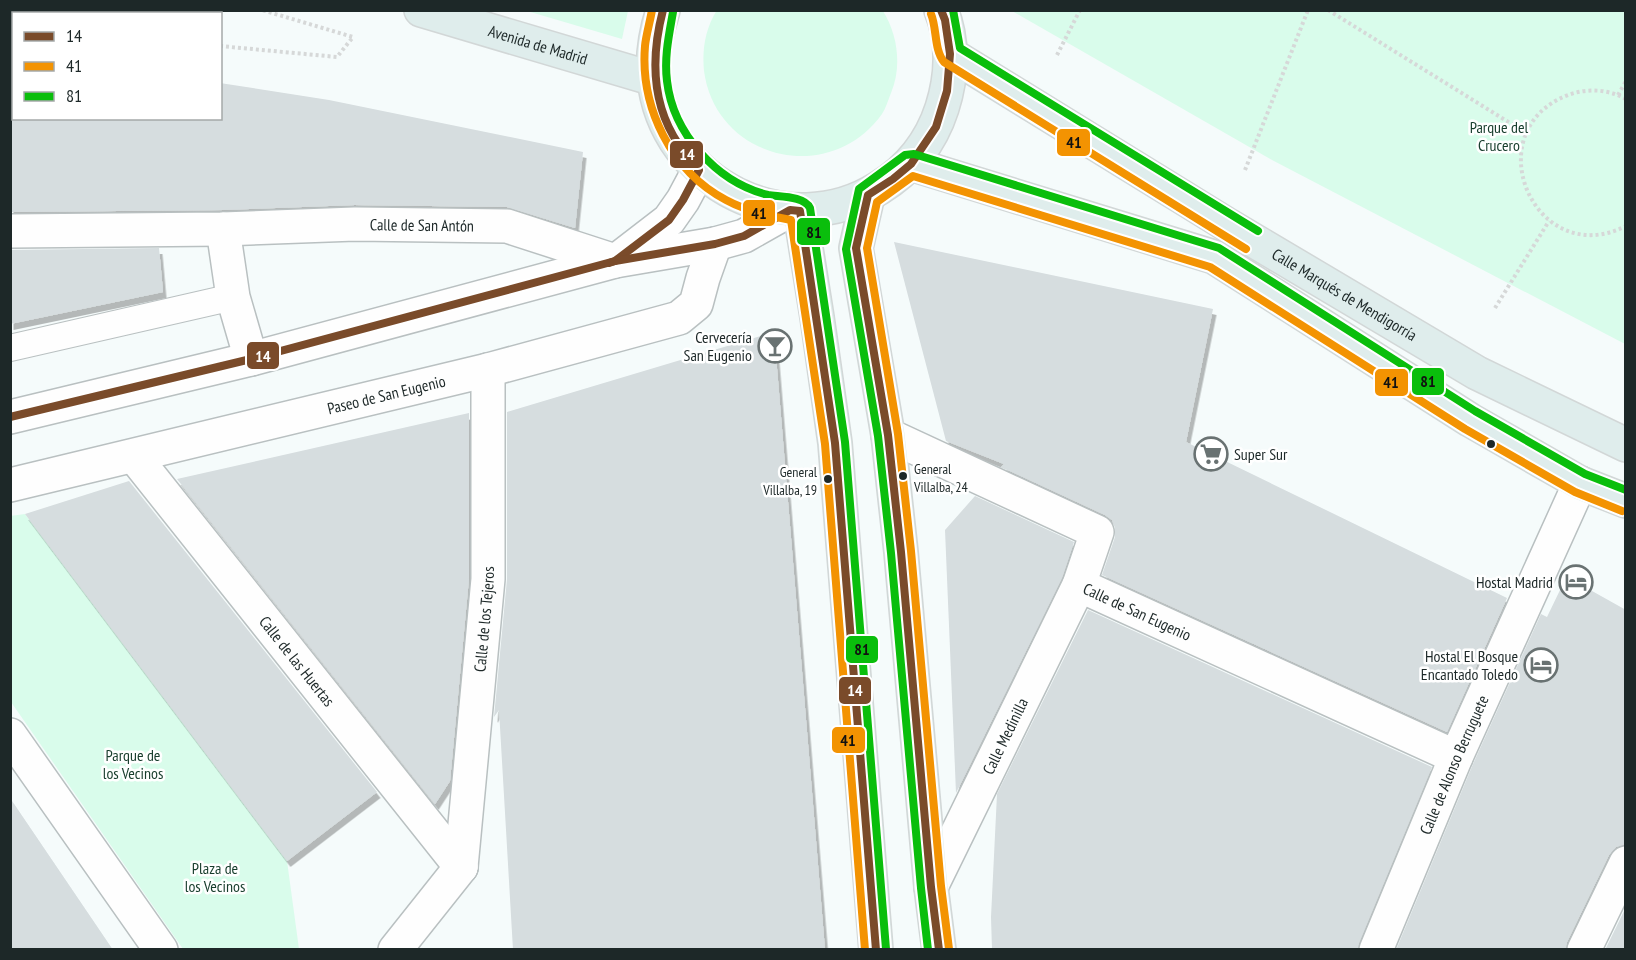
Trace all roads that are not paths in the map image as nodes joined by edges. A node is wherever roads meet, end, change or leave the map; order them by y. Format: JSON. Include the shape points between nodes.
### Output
{"nodes":[{"id":1,"x":421,"y":10,"type":"edge"},
{"id":2,"x":663,"y":10,"type":"edge"},
{"id":3,"x":941,"y":10,"type":"edge"},
{"id":4,"x":950,"y":54,"type":"junction"},
{"id":5,"x":654,"y":79,"type":"junction"},
{"id":6,"x":911,"y":164,"type":"junction"},
{"id":7,"x":699,"y":170,"type":"junction"},
{"id":8,"x":868,"y":195,"type":"junction"},
{"id":9,"x":795,"y":211,"type":"junction"},
{"id":10,"x":223,"y":229,"type":"junction"},
{"id":11,"x":10,"y":231,"type":"edge"},
{"id":12,"x":715,"y":244,"type":"junction"},
{"id":13,"x":615,"y":261,"type":"junction"},
{"id":14,"x":233,"y":297,"type":"junction"},
{"id":15,"x":10,"y":348,"type":"edge"},
{"id":16,"x":251,"y":359,"type":"junction"},
{"id":17,"x":488,"y":370,"type":"junction"},
{"id":18,"x":10,"y":417,"type":"edge"},
{"id":19,"x":888,"y":435,"type":"junction"},
{"id":20,"x":1626,"y":445,"type":"edge"},
{"id":21,"x":134,"y":456,"type":"junction"},
{"id":22,"x":1580,"y":483,"type":"junction"},
{"id":23,"x":10,"y":485,"type":"edge"},
{"id":24,"x":1626,"y":501,"type":"edge"},
{"id":25,"x":1079,"y":585,"type":"junction"},
{"id":26,"x":10,"y":735,"type":"edge"},
{"id":27,"x":1456,"y":757,"type":"junction"},
{"id":28,"x":1626,"y":863,"type":"edge"},
{"id":29,"x":461,"y":867,"type":"junction"},
{"id":30,"x":931,"y":887,"type":"junction"},
{"id":31,"x":161,"y":950,"type":"edge"},
{"id":32,"x":395,"y":950,"type":"edge"},
{"id":33,"x":876,"y":950,"type":"edge"},
{"id":34,"x":939,"y":950,"type":"edge"},
{"id":35,"x":1376,"y":950,"type":"edge"},
{"id":36,"x":1584,"y":950,"type":"edge"}],
"edges":[{"from":1,"to":5,"type":"main road","name":"Avenida de Madrid"},
{"from":2,"to":5,"type":"main road","via":[[657,28]]},
{"from":3,"to":4,"type":"main road"},
{"from":4,"to":6,"type":"main road","via":[[947,91],[936,127]]},
{"from":4,"to":20,"type":"main road","name":"Calle Marqués de Mendigorría","via":[[1477,373]]},
{"from":5,"to":7,"type":"main road","via":[[663,113],[678,144]]},
{"from":6,"to":8,"type":"main road"},
{"from":6,"to":22,"type":"main road","via":[[1214,257],[1470,420]]},
{"from":7,"to":9,"type":"main road","via":[[726,190],[757,204]]},
{"from":7,"to":13,"type":"street","via":[[669,220]]},
{"from":8,"to":9,"type":"main road","via":[[846,204]]},
{"from":8,"to":19,"type":"main road","via":[[856,249]]},
{"from":9,"to":12,"type":"street","via":[[744,236]]},
{"from":9,"to":33,"type":"main road","via":[[818,317],[835,443]]},
{"from":10,"to":11,"type":"street","name":"Calle de San Antón"},
{"from":10,"to":13,"type":"street","name":"Calle de San Antón","via":[[355,224],[507,226]]},
{"from":10,"to":14,"type":"street"},
{"from":12,"to":13,"type":"street"},
{"from":12,"to":17,"type":"street","name":"Paseo de San Eugenio","via":[[696,304],[679,318]]},
{"from":13,"to":16,"type":"street"},
{"from":14,"to":15,"type":"lane"},
{"from":14,"to":16,"type":"street"},
{"from":16,"to":18,"type":"street"},
{"from":17,"to":21,"type":"street","name":"Paseo de San Eugenio"},
{"from":17,"to":29,"type":"street","name":"Calle de los Tejeros","via":[[488,579]]},
{"from":19,"to":25,"type":"street","name":"Calle de San Eugenio","via":[[1097,532]]},
{"from":19,"to":30,"type":"main road"},
{"from":21,"to":23,"type":"street","name":"Paseo de San Eugenio"},
{"from":21,"to":29,"type":"street","name":"Calle de las Huertas"},
{"from":22,"to":24,"type":"main road"},
{"from":22,"to":27,"type":"street","name":"Calle de Alonso Berruguete"},
{"from":25,"to":27,"type":"street","name":"Calle de San Eugenio"},
{"from":25,"to":30,"type":"street","name":"Calle Medinilla"},
{"from":26,"to":31,"type":"street"},
{"from":27,"to":35,"type":"street","name":"Calle de Alonso Berruguete"},
{"from":28,"to":36,"type":"street"},
{"from":29,"to":32,"type":"street"},
{"from":30,"to":34,"type":"main road"}]}
